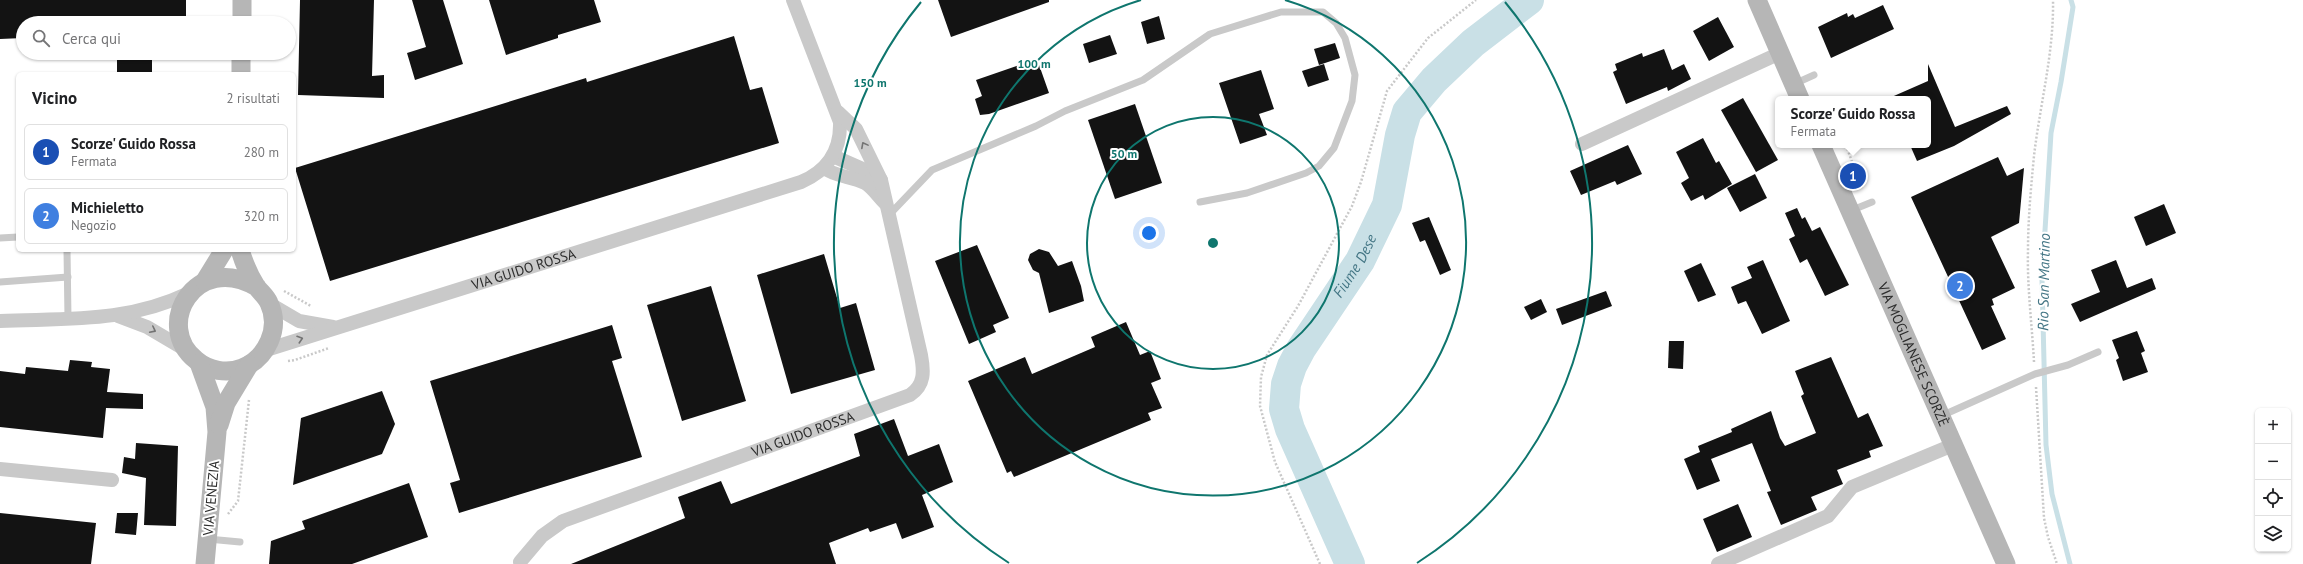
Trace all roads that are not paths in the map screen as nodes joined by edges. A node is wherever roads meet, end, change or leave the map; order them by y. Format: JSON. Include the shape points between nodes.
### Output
{"nodes":[{"id":1,"x":242,"y":0,"type":"edge"},
{"id":2,"x":792,"y":0,"type":"edge"},
{"id":3,"x":1757,"y":0,"type":"edge"},
{"id":4,"x":242,"y":16,"type":"edge"},
{"id":5,"x":1780,"y":53,"type":"junction"},
{"id":6,"x":241,"y":60,"type":"edge"},
{"id":7,"x":241,"y":72,"type":"edge"},
{"id":8,"x":1814,"y":75,"type":"dead end"},
{"id":9,"x":1797,"y":91,"type":"edge"},
{"id":10,"x":838,"y":112,"type":"junction"},
{"id":11,"x":1582,"y":144,"type":"dead end"},
{"id":12,"x":1822,"y":148,"type":"edge"},
{"id":13,"x":833,"y":156,"type":"junction"},
{"id":14,"x":824,"y":168,"type":"junction"},
{"id":15,"x":881,"y":180,"type":"junction"},
{"id":16,"x":1200,"y":202,"type":"dead end"},
{"id":17,"x":1872,"y":202,"type":"dead end"},
{"id":18,"x":887,"y":209,"type":"junction"},
{"id":19,"x":1850,"y":212,"type":"junction"},
{"id":20,"x":16,"y":237,"type":"edge"},
{"id":21,"x":0,"y":238,"type":"edge"},
{"id":22,"x":67,"y":252,"type":"edge"},
{"id":23,"x":223,"y":252,"type":"edge"},
{"id":24,"x":241,"y":252,"type":"edge"},
{"id":25,"x":68,"y":277,"type":"junction"},
{"id":26,"x":205,"y":281,"type":"junction"},
{"id":27,"x":0,"y":282,"type":"edge"},
{"id":28,"x":256,"y":287,"type":"junction"},
{"id":29,"x":189,"y":293,"type":"junction"},
{"id":30,"x":270,"y":304,"type":"junction"},
{"id":31,"x":118,"y":316,"type":"junction"},
{"id":32,"x":68,"y":318,"type":"junction"},
{"id":33,"x":0,"y":320,"type":"edge"},
{"id":34,"x":335,"y":328,"type":"junction"},
{"id":35,"x":266,"y":350,"type":"junction"},
{"id":36,"x":2098,"y":352,"type":"dead end"},
{"id":37,"x":193,"y":356,"type":"junction"},
{"id":38,"x":249,"y":366,"type":"junction"},
{"id":39,"x":1940,"y":416,"type":"junction"},
{"id":40,"x":217,"y":432,"type":"junction"},
{"id":41,"x":1954,"y":445,"type":"junction"},
{"id":42,"x":0,"y":469,"type":"edge"},
{"id":43,"x":112,"y":480,"type":"dead end"},
{"id":44,"x":214,"y":539,"type":"junction"},
{"id":45,"x":240,"y":542,"type":"dead end"},
{"id":46,"x":520,"y":562,"type":"dead end"},
{"id":47,"x":205,"y":564,"type":"edge"},
{"id":48,"x":1718,"y":564,"type":"edge"},
{"id":49,"x":2006,"y":564,"type":"edge"}],
"edges":[{"from":1,"to":4,"type":"main road"},
{"from":2,"to":10,"type":"street","name":"VIA GUIDO ROSSA"},
{"from":3,"to":5,"type":"main road"},
{"from":5,"to":9,"type":"main road"},
{"from":5,"to":11,"type":"street"},
{"from":6,"to":7,"type":"main road"},
{"from":8,"to":9,"type":"lane"},
{"from":10,"to":13,"type":"street","name":"VIA GUIDO ROSSA","via":[[840,132]]},
{"from":15,"to":10,"type":"street","name":"VIA GUIDO ROSSA","one_way":true,"via":[[856,129]]},
{"from":12,"to":19,"type":"main road","name":"VIA MOGLIANESE SCORZÈ"},
{"from":13,"to":14,"type":"street","name":"VIA GUIDO ROSSA"},
{"from":13,"to":15,"type":"street"},
{"from":14,"to":18,"type":"street","via":[[832,174],[866,184]]},
{"from":14,"to":34,"type":"street","name":"VIA GUIDO ROSSA","via":[[801,182]]},
{"from":15,"to":18,"type":"street","name":"VIA GUIDO ROSSA"},
{"from":16,"to":18,"type":"lane","via":[[1247,193],[1306,173],[1319,166],[1334,148],[1352,101],[1355,75],[1345,38],[1336,23],[1322,12],[1282,12],[1210,34],[1143,80],[932,170]]},
{"from":17,"to":19,"type":"lane"},
{"from":18,"to":46,"type":"street","name":"VIA GUIDO ROSSA","via":[[924,372],[920,386],[915,392],[563,521],[542,536]]},
{"from":19,"to":39,"type":"main road","name":"VIA MOGLIANESE SCORZÈ"},
{"from":20,"to":21,"type":"lane"},
{"from":22,"to":25,"type":"lane"},
{"from":23,"to":26,"type":"main road","name":"VIA VENEZIA"},
{"from":24,"to":28,"type":"main road","name":"VIA VENEZIA"},
{"from":25,"to":27,"type":"lane"},
{"from":25,"to":32,"type":"lane"},
{"from":26,"to":28,"type":"main road","name":"VIA VENEZIA","via":[[232,276]]},
{"from":26,"to":29,"type":"main road","name":"VIA VENEZIA"},
{"from":28,"to":30,"type":"main road","name":"VIA VENEZIA"},
{"from":29,"to":31,"type":"street","via":[[163,306]]},
{"from":29,"to":37,"type":"main road","name":"VIA VENEZIA","via":[[182,306],[179,321],[180,336]]},
{"from":30,"to":34,"type":"street","name":"VIA GUIDO ROSSA","via":[[299,321]]},
{"from":30,"to":35,"type":"main road","name":"VIA VENEZIA","via":[[274,320],[272,336]]},
{"from":31,"to":32,"type":"street"},
{"from":31,"to":37,"type":"street","one_way":true,"via":[[147,327]]},
{"from":32,"to":33,"type":"street"},
{"from":35,"to":34,"type":"street","name":"VIA GUIDO ROSSA","one_way":true},
{"from":35,"to":38,"type":"main road","name":"VIA VENEZIA"},
{"from":36,"to":39,"type":"lane","via":[[2038,374]]},
{"from":37,"to":38,"type":"main road","name":"VIA VENEZIA","via":[[211,369],[237,370]]},
{"from":37,"to":40,"type":"main road","name":"VIA VENEZIA","via":[[215,407]]},
{"from":38,"to":40,"type":"main road","name":"VIA VENEZIA","via":[[226,403]]},
{"from":39,"to":41,"type":"main road","name":"VIA MOGLIANESE SCORZÈ"},
{"from":40,"to":44,"type":"main road","name":"VIA VENEZIA"},
{"from":41,"to":48,"type":"street","via":[[1852,487],[1828,516]]},
{"from":41,"to":49,"type":"main road","name":"VIA MOGLIANESE SCORZÈ"},
{"from":42,"to":43,"type":"street"},
{"from":44,"to":45,"type":"lane"},
{"from":44,"to":47,"type":"main road","name":"VIA VENEZIA"}]}
